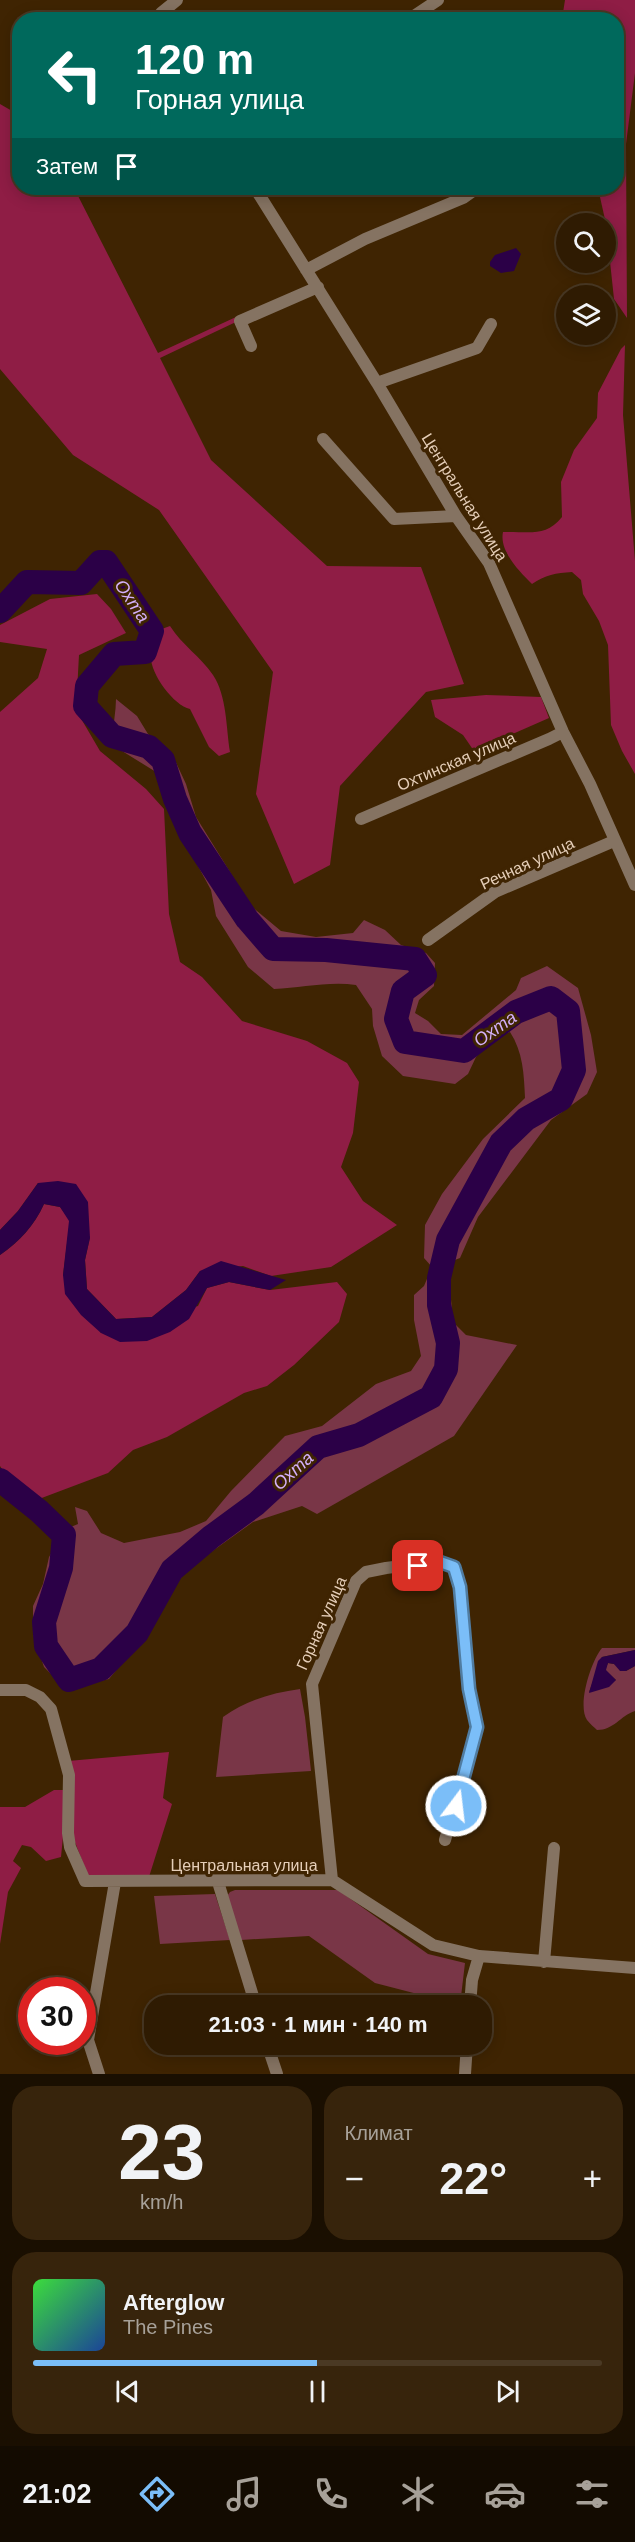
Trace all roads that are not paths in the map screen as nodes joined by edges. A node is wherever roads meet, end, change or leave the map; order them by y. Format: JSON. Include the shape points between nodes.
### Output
{"nodes":[{"id":1,"x":177,"y":0,"type":"edge"},
{"id":2,"x":438,"y":0,"type":"edge"},
{"id":3,"x":163,"y":12,"type":"edge"},
{"id":4,"x":420,"y":12,"type":"edge"},
{"id":5,"x":259,"y":195,"type":"edge"},
{"id":6,"x":467,"y":195,"type":"edge"},
{"id":7,"x":306,"y":270,"type":"junction"},
{"id":8,"x":318,"y":287,"type":"junction"},
{"id":9,"x":491,"y":324,"type":"dead end"},
{"id":10,"x":251,"y":346,"type":"dead end"},
{"id":11,"x":377,"y":383,"type":"junction"},
{"id":12,"x":323,"y":439,"type":"dead end"},
{"id":13,"x":456,"y":516,"type":"junction"},
{"id":14,"x":562,"y":732,"type":"junction"},
{"id":15,"x":361,"y":819,"type":"dead end"},
{"id":16,"x":614,"y":841,"type":"junction"},
{"id":17,"x":635,"y":885,"type":"edge"},
{"id":18,"x":428,"y":940,"type":"dead end"},
{"id":19,"x":0,"y":1690,"type":"edge"},
{"id":20,"x":446,"y":1840,"type":"dead end"},
{"id":21,"x":554,"y":1848,"type":"dead end"},
{"id":22,"x":332,"y":1880,"type":"junction"},
{"id":23,"x":218,"y":1881,"type":"junction"},
{"id":24,"x":115,"y":1882,"type":"junction"},
{"id":25,"x":479,"y":1956,"type":"junction"},
{"id":26,"x":544,"y":1962,"type":"junction"},
{"id":27,"x":635,"y":1968,"type":"edge"},
{"id":28,"x":252,"y":1995,"type":"edge"},
{"id":29,"x":471,"y":1995,"type":"edge"},
{"id":30,"x":270,"y":2055,"type":"edge"},
{"id":31,"x":466,"y":2055,"type":"edge"},
{"id":32,"x":99,"y":2074,"type":"edge"},
{"id":33,"x":276,"y":2074,"type":"edge"},
{"id":34,"x":465,"y":2074,"type":"edge"}],
"edges":[{"from":1,"to":3,"type":"street"},
{"from":2,"to":4,"type":"street"},
{"from":5,"to":7,"type":"street","name":"Центральная улица"},
{"from":6,"to":7,"type":"street","via":[[365,239]]},
{"from":7,"to":8,"type":"street","name":"Центральная улица"},
{"from":8,"to":10,"type":"street","via":[[240,321]]},
{"from":8,"to":11,"type":"street","name":"Центральная улица"},
{"from":9,"to":11,"type":"street","via":[[477,348]]},
{"from":11,"to":13,"type":"street","name":"Центральная улица"},
{"from":12,"to":13,"type":"street","via":[[394,519]]},
{"from":13,"to":14,"type":"street","name":"Центральная улица","via":[[489,563]]},
{"from":14,"to":15,"type":"street","name":"Охтинская улица"},
{"from":14,"to":16,"type":"street","name":"Центральная улица"},
{"from":16,"to":17,"type":"street","name":"Центральная улица"},
{"from":16,"to":18,"type":"street","name":"Речная улица","via":[[495,892]]},
{"from":19,"to":24,"type":"street","name":"Центральная улица","via":[[26,1690],[40,1696],[51,1709],[69,1776],[70,1847],[85,1881]]},
{"from":20,"to":22,"type":"street","name":"Горная улица","via":[[477,1727],[469,1689],[460,1587],[454,1567],[440,1562],[366,1572],[356,1581],[312,1684]]},
{"from":21,"to":26,"type":"street"},
{"from":22,"to":23,"type":"street","name":"Центральная улица"},
{"from":22,"to":25,"type":"street","name":"Центральная улица","via":[[433,1945]]},
{"from":23,"to":24,"type":"street","name":"Центральная улица"},
{"from":23,"to":28,"type":"street"},
{"from":24,"to":32,"type":"street","via":[[88,2040]]},
{"from":25,"to":26,"type":"street","name":"Центральная улица"},
{"from":25,"to":29,"type":"street"},
{"from":26,"to":27,"type":"street","name":"Центральная улица"},
{"from":30,"to":33,"type":"street"},
{"from":31,"to":34,"type":"street"}]}
